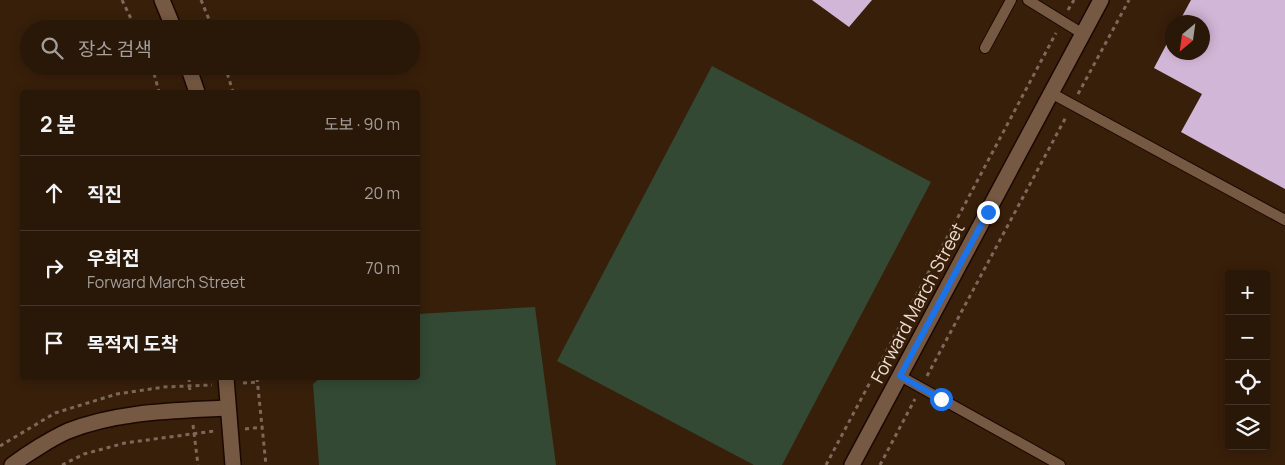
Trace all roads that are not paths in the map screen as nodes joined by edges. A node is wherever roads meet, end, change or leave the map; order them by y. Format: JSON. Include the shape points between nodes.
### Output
{"nodes":[{"id":1,"x":162,"y":0,"type":"edge"},
{"id":2,"x":1012,"y":0,"type":"edge"},
{"id":3,"x":1028,"y":0,"type":"edge"},
{"id":4,"x":1101,"y":0,"type":"edge"},
{"id":5,"x":170,"y":20,"type":"edge"},
{"id":6,"x":1083,"y":34,"type":"junction"},
{"id":7,"x":986,"y":48,"type":"dead end"},
{"id":8,"x":191,"y":75,"type":"edge"},
{"id":9,"x":196,"y":90,"type":"edge"},
{"id":10,"x":1052,"y":92,"type":"junction"},
{"id":11,"x":1285,"y":220,"type":"edge"},
{"id":12,"x":900,"y":376,"type":"junction"},
{"id":13,"x":226,"y":380,"type":"edge"},
{"id":14,"x":227,"y":408,"type":"junction"},
{"id":15,"x":12,"y":465,"type":"edge"},
{"id":16,"x":233,"y":465,"type":"edge"},
{"id":17,"x":852,"y":465,"type":"edge"},
{"id":18,"x":1060,"y":465,"type":"edge"}],
"edges":[{"from":1,"to":5,"type":"street"},
{"from":2,"to":7,"type":"lane"},
{"from":3,"to":6,"type":"lane"},
{"from":4,"to":6,"type":"street","name":"Forward March Street"},
{"from":6,"to":10,"type":"street","name":"Forward March Street"},
{"from":8,"to":9,"type":"street"},
{"from":10,"to":11,"type":"lane"},
{"from":10,"to":12,"type":"street","name":"Forward March Street"},
{"from":12,"to":17,"type":"street","name":"Forward March Street"},
{"from":12,"to":18,"type":"lane"},
{"from":13,"to":14,"type":"street"},
{"from":14,"to":15,"type":"street","via":[[112,418],[67,432]]},
{"from":14,"to":16,"type":"street"}]}
